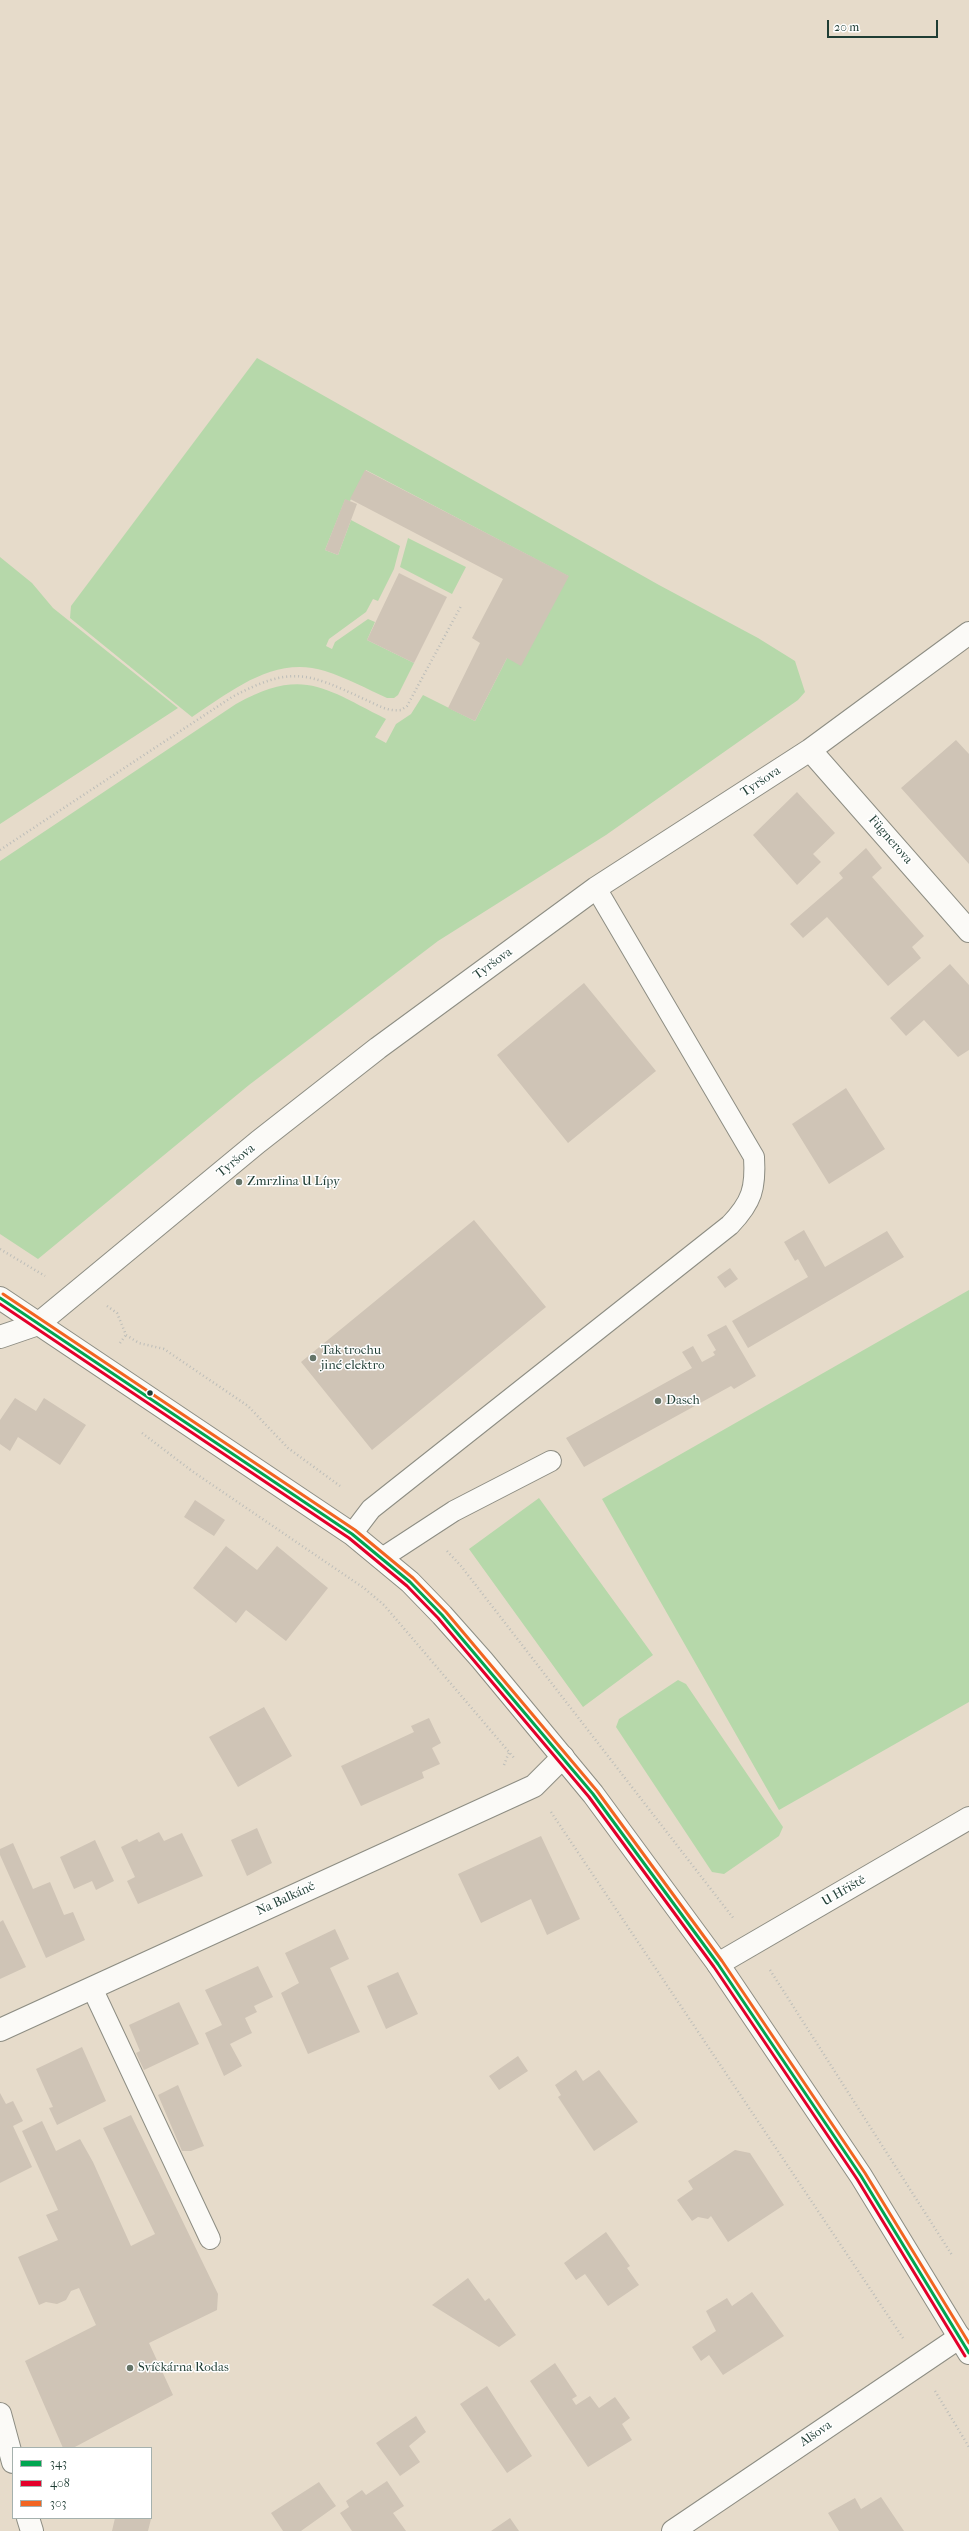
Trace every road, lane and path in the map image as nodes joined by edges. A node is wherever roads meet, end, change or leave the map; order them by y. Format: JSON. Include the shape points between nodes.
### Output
{"nodes":[{"id":1,"x":461,"y":606,"type":"dead end"},
{"id":2,"x":969,"y":633,"type":"edge"},
{"id":3,"x":810,"y":750,"type":"junction"},
{"id":4,"x":0,"y":850,"type":"edge"},
{"id":5,"x":596,"y":888,"type":"junction"},
{"id":6,"x":969,"y":931,"type":"edge"},
{"id":7,"x":0,"y":1249,"type":"edge"},
{"id":8,"x":48,"y":1274,"type":"dead end"},
{"id":9,"x":0,"y":1298,"type":"edge"},
{"id":10,"x":105,"y":1304,"type":"dead end"},
{"id":11,"x":38,"y":1324,"type":"junction"},
{"id":12,"x":0,"y":1337,"type":"edge"},
{"id":13,"x":137,"y":1429,"type":"dead end"},
{"id":14,"x":551,"y":1461,"type":"dead end"},
{"id":15,"x":346,"y":1490,"type":"dead end"},
{"id":16,"x":352,"y":1534,"type":"junction"},
{"id":17,"x":442,"y":1547,"type":"dead end"},
{"id":18,"x":382,"y":1558,"type":"junction"},
{"id":19,"x":563,"y":1757,"type":"junction"},
{"id":20,"x":515,"y":1759,"type":"dead end"},
{"id":21,"x":547,"y":1806,"type":"dead end"},
{"id":22,"x":969,"y":1818,"type":"edge"},
{"id":23,"x":736,"y":1921,"type":"dead end"},
{"id":24,"x":718,"y":1964,"type":"junction"},
{"id":25,"x":768,"y":1966,"type":"dead end"},
{"id":26,"x":92,"y":1988,"type":"junction"},
{"id":27,"x":0,"y":2030,"type":"edge"},
{"id":28,"x":210,"y":2239,"type":"dead end"},
{"id":29,"x":952,"y":2255,"type":"dead end"},
{"id":30,"x":905,"y":2342,"type":"dead end"},
{"id":31,"x":964,"y":2345,"type":"edge"},
{"id":32,"x":931,"y":2385,"type":"dead end"},
{"id":33,"x":0,"y":2414,"type":"edge"},
{"id":34,"x":969,"y":2448,"type":"edge"},
{"id":35,"x":12,"y":2458,"type":"edge"},
{"id":36,"x":28,"y":2519,"type":"edge"},
{"id":37,"x":32,"y":2531,"type":"edge"},
{"id":38,"x":673,"y":2531,"type":"edge"}],
"edges":[{"from":1,"to":4,"type":"path","via":[[407,706],[401,710],[388,710],[329,682],[310,677],[291,675],[274,678],[232,697]]},
{"from":2,"to":3,"type":"street","name":"Tyršova"},
{"from":3,"to":5,"type":"street","name":"Tyršova"},
{"from":3,"to":6,"type":"street","name":"Fügnerova"},
{"from":5,"to":11,"type":"street","name":"Tyršova","via":[[378,1048],[258,1142]]},
{"from":5,"to":16,"type":"lane","via":[[754,1157],[756,1176],[753,1193],[744,1211],[730,1225],[372,1509]]},
{"from":7,"to":8,"type":"path","via":[[43,1277]]},
{"from":9,"to":11,"type":"street"},
{"from":10,"to":15,"type":"path","via":[[117,1313],[126,1335],[139,1343],[164,1349],[248,1406],[288,1448]]},
{"from":11,"to":12,"type":"street"},
{"from":11,"to":16,"type":"street"},
{"from":13,"to":20,"type":"path","via":[[192,1471],[364,1588],[384,1605]]},
{"from":14,"to":18,"type":"lane","via":[[454,1511]]},
{"from":16,"to":18,"type":"street"},
{"from":17,"to":23,"type":"path","via":[[466,1572]]},
{"from":18,"to":19,"type":"street","via":[[410,1582],[447,1621]]},
{"from":19,"to":24,"type":"street","via":[[643,1860]]},
{"from":19,"to":26,"type":"street","name":"Na Balkáně","via":[[534,1786]]},
{"from":21,"to":30,"type":"path"},
{"from":22,"to":24,"type":"street","name":"U Hřiště"},
{"from":24,"to":31,"type":"street","via":[[861,2176]]},
{"from":25,"to":29,"type":"path"},
{"from":26,"to":27,"type":"street","name":"Na Balkáně"},
{"from":26,"to":28,"type":"lane"},
{"from":31,"to":38,"type":"street","name":"Alšova"},
{"from":32,"to":34,"type":"path"},
{"from":33,"to":35,"type":"street"},
{"from":36,"to":37,"type":"street"}]}
